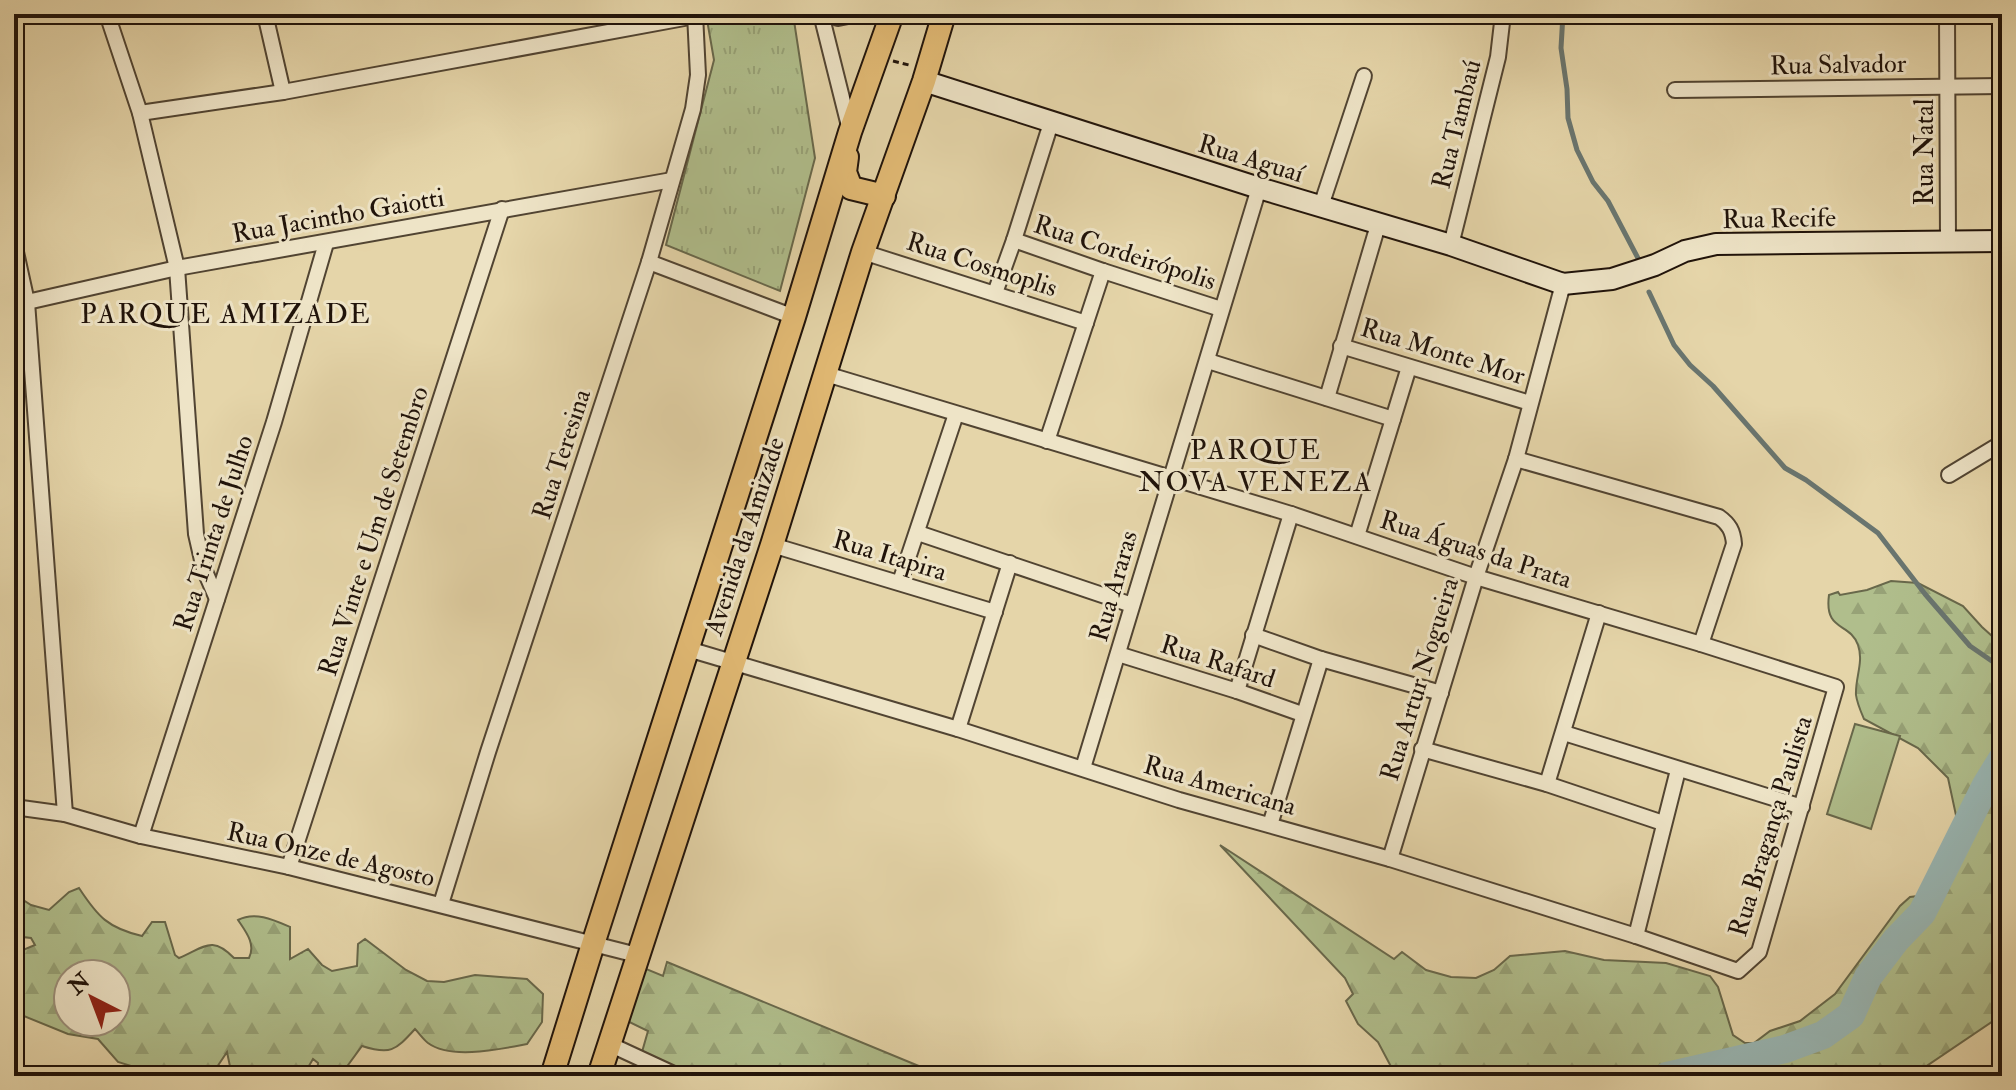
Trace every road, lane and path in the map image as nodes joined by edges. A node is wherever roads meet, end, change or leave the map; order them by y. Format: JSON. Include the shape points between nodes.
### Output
{"nodes":[{"id":1,"x":107,"y":14,"type":"edge"},
{"id":2,"x":265,"y":14,"type":"edge"},
{"id":3,"x":821,"y":14,"type":"edge"},
{"id":4,"x":829,"y":14,"type":"edge"},
{"id":5,"x":858,"y":14,"type":"edge"},
{"id":6,"x":892,"y":14,"type":"edge"},
{"id":7,"x":944,"y":14,"type":"edge"},
{"id":8,"x":1503,"y":14,"type":"edge"},
{"id":9,"x":1947,"y":14,"type":"edge"},
{"id":10,"x":695,"y":15,"type":"edge"},
{"id":11,"x":878,"y":57,"type":"junction"},
{"id":12,"x":926,"y":75,"type":"junction"},
{"id":13,"x":1364,"y":76,"type":"dead end"},
{"id":14,"x":1949,"y":86,"type":"junction"},
{"id":15,"x":2002,"y":86,"type":"edge"},
{"id":16,"x":1675,"y":90,"type":"dead end"},
{"id":17,"x":283,"y":92,"type":"junction"},
{"id":18,"x":140,"y":113,"type":"junction"},
{"id":19,"x":1051,"y":123,"type":"junction"},
{"id":20,"x":850,"y":132,"type":"junction"},
{"id":21,"x":672,"y":180,"type":"junction"},
{"id":22,"x":1259,"y":188,"type":"junction"},
{"id":23,"x":884,"y":196,"type":"junction"},
{"id":24,"x":1321,"y":206,"type":"junction"},
{"id":25,"x":502,"y":209,"type":"junction"},
{"id":26,"x":1378,"y":225,"type":"junction"},
{"id":27,"x":1014,"y":240,"type":"junction"},
{"id":28,"x":2002,"y":241,"type":"edge"},
{"id":29,"x":1948,"y":242,"type":"junction"},
{"id":30,"x":14,"y":243,"type":"edge"},
{"id":31,"x":326,"y":243,"type":"junction"},
{"id":32,"x":1451,"y":245,"type":"junction"},
{"id":33,"x":863,"y":252,"type":"junction"},
{"id":34,"x":649,"y":262,"type":"junction"},
{"id":35,"x":177,"y":268,"type":"junction"},
{"id":36,"x":1103,"y":271,"type":"junction"},
{"id":37,"x":1563,"y":284,"type":"junction"},
{"id":38,"x":995,"y":293,"type":"junction"},
{"id":39,"x":20,"y":304,"type":"edge"},
{"id":40,"x":1221,"y":309,"type":"junction"},
{"id":41,"x":794,"y":317,"type":"junction"},
{"id":42,"x":1086,"y":323,"type":"junction"},
{"id":43,"x":1341,"y":346,"type":"junction"},
{"id":44,"x":1208,"y":361,"type":"junction"},
{"id":45,"x":1409,"y":367,"type":"junction"},
{"id":46,"x":826,"y":374,"type":"junction"},
{"id":47,"x":1327,"y":398,"type":"junction"},
{"id":48,"x":1530,"y":403,"type":"junction"},
{"id":49,"x":956,"y":414,"type":"junction"},
{"id":50,"x":1393,"y":419,"type":"junction"},
{"id":51,"x":1047,"y":441,"type":"junction"},
{"id":52,"x":2002,"y":443,"type":"edge"},
{"id":53,"x":1516,"y":459,"type":"junction"},
{"id":54,"x":1949,"y":475,"type":"dead end"},
{"id":55,"x":1170,"y":479,"type":"junction"},
{"id":56,"x":1291,"y":514,"type":"junction"},
{"id":57,"x":918,"y":533,"type":"junction"},
{"id":58,"x":1357,"y":536,"type":"junction"},
{"id":59,"x":772,"y":545,"type":"junction"},
{"id":60,"x":1010,"y":563,"type":"junction"},
{"id":61,"x":1476,"y":577,"type":"junction"},
{"id":62,"x":900,"y":582,"type":"junction"},
{"id":63,"x":217,"y":599,"type":"junction"},
{"id":64,"x":1132,"y":605,"type":"junction"},
{"id":65,"x":995,"y":612,"type":"junction"},
{"id":66,"x":1599,"y":613,"type":"junction"},
{"id":67,"x":1253,"y":635,"type":"junction"},
{"id":68,"x":1701,"y":644,"type":"junction"},
{"id":69,"x":688,"y":649,"type":"junction"},
{"id":70,"x":1118,"y":654,"type":"junction"},
{"id":71,"x":1321,"y":659,"type":"junction"},
{"id":72,"x":733,"y":661,"type":"junction"},
{"id":73,"x":1836,"y":687,"type":"joint"},
{"id":74,"x":1237,"y":691,"type":"junction"},
{"id":75,"x":1441,"y":693,"type":"junction"},
{"id":76,"x":1302,"y":714,"type":"junction"},
{"id":77,"x":958,"y":729,"type":"junction"},
{"id":78,"x":1564,"y":733,"type":"junction"},
{"id":79,"x":1422,"y":749,"type":"junction"},
{"id":80,"x":1083,"y":768,"type":"junction"},
{"id":81,"x":1678,"y":770,"type":"junction"},
{"id":82,"x":1547,"y":784,"type":"junction"},
{"id":83,"x":14,"y":807,"type":"edge"},
{"id":84,"x":1802,"y":807,"type":"junction"},
{"id":85,"x":65,"y":814,"type":"junction"},
{"id":86,"x":1663,"y":823,"type":"junction"},
{"id":87,"x":1270,"y":825,"type":"junction"},
{"id":88,"x":141,"y":836,"type":"junction"},
{"id":89,"x":1390,"y":859,"type":"junction"},
{"id":90,"x":289,"y":867,"type":"junction"},
{"id":91,"x":441,"y":904,"type":"junction"},
{"id":92,"x":1636,"y":936,"type":"junction"},
{"id":93,"x":593,"y":944,"type":"junction"},
{"id":94,"x":637,"y":955,"type":"junction"},
{"id":95,"x":1738,"y":971,"type":"joint"},
{"id":96,"x":609,"y":1044,"type":"junction"},
{"id":97,"x":552,"y":1076,"type":"edge"},
{"id":98,"x":599,"y":1076,"type":"edge"},
{"id":99,"x":678,"y":1076,"type":"edge"}],
"edges":[{"from":1,"to":18,"type":"street"},
{"from":2,"to":17,"type":"street"},
{"from":3,"to":20,"type":"street"},
{"from":4,"to":5,"type":"street"},
{"from":6,"to":11,"type":"main road","name":"Avenida da Amizade"},
{"from":7,"to":12,"type":"main road","name":"Avenida da Amizade"},
{"from":8,"to":32,"type":"street","name":"Rua Tambaú","via":[[1498,57]]},
{"from":9,"to":14,"type":"street","name":"Rua Natal"},
{"from":10,"to":17,"type":"street"},
{"from":10,"to":21,"type":"street","name":"Rua Teresina","via":[[698,75]]},
{"from":11,"to":12,"type":"path"},
{"from":11,"to":20,"type":"main road","name":"Avenida da Amizade"},
{"from":12,"to":19,"type":"street","name":"Rua Aguaí"},
{"from":12,"to":23,"type":"main road","name":"Avenida da Amizade"},
{"from":13,"to":24,"type":"street"},
{"from":14,"to":15,"type":"street","name":"Rua Salvador"},
{"from":14,"to":16,"type":"street","name":"Rua Salvador"},
{"from":14,"to":29,"type":"street","name":"Rua Natal"},
{"from":17,"to":18,"type":"street"},
{"from":18,"to":35,"type":"street"},
{"from":19,"to":22,"type":"street","name":"Rua Aguaí"},
{"from":19,"to":27,"type":"street"},
{"from":20,"to":23,"type":"main road","via":[[845,172],[851,188]]},
{"from":20,"to":41,"type":"main road","name":"Avenida da Amizade"},
{"from":21,"to":25,"type":"street","name":"Rua Jacintho Gaiotti"},
{"from":21,"to":34,"type":"street","name":"Rua Teresina"},
{"from":22,"to":24,"type":"street","name":"Rua Aguaí"},
{"from":22,"to":40,"type":"street","name":"Rua Araras"},
{"from":23,"to":33,"type":"main road","name":"Avenida da Amizade"},
{"from":24,"to":26,"type":"street","name":"Rua Aguaí"},
{"from":25,"to":31,"type":"street","name":"Rua Jacintho Gaiotti"},
{"from":25,"to":90,"type":"street","name":"Rua Vinte e Um de Setembro"},
{"from":26,"to":32,"type":"street","name":"Rua Aguaí"},
{"from":26,"to":43,"type":"street"},
{"from":27,"to":36,"type":"street","name":"Rua Cordeirópolis"},
{"from":27,"to":38,"type":"street"},
{"from":28,"to":29,"type":"street","name":"Rua Recife"},
{"from":29,"to":37,"type":"street","name":"Rua Recife","via":[[1716,244],[1612,279]]},
{"from":30,"to":39,"type":"street"},
{"from":31,"to":35,"type":"street","name":"Rua Jacintho Gaiotti"},
{"from":31,"to":63,"type":"street","name":"Rua Trinta de Julho"},
{"from":32,"to":37,"type":"street","name":"Rua Aguaí"},
{"from":33,"to":38,"type":"street","name":"Rua Cosmoplis"},
{"from":33,"to":46,"type":"main road","name":"Avenida da Amizade"},
{"from":34,"to":41,"type":"street"},
{"from":34,"to":91,"type":"street","name":"Rua Teresina"},
{"from":35,"to":39,"type":"street","name":"Rua Jacintho Gaiotti"},
{"from":35,"to":63,"type":"street","via":[[196,534]]},
{"from":36,"to":40,"type":"street","name":"Rua Cordeirópolis"},
{"from":36,"to":42,"type":"street"},
{"from":37,"to":48,"type":"street","name":"Rua Artur Nogueira"},
{"from":38,"to":42,"type":"street","name":"Rua Cosmoplis"},
{"from":39,"to":85,"type":"street"},
{"from":40,"to":44,"type":"street","name":"Rua Araras"},
{"from":41,"to":69,"type":"main road","name":"Avenida da Amizade"},
{"from":42,"to":51,"type":"street"},
{"from":43,"to":45,"type":"street","name":"Rua Monte Mor"},
{"from":43,"to":47,"type":"street"},
{"from":44,"to":47,"type":"street"},
{"from":44,"to":55,"type":"street","name":"Rua Araras"},
{"from":45,"to":48,"type":"street","name":"Rua Monte Mor"},
{"from":45,"to":50,"type":"street"},
{"from":46,"to":49,"type":"street","name":"Rua Águas da Prata"},
{"from":46,"to":59,"type":"main road","name":"Avenida da Amizade"},
{"from":47,"to":50,"type":"street"},
{"from":48,"to":53,"type":"street","name":"Rua Artur Nogueira"},
{"from":49,"to":51,"type":"street","name":"Rua Águas da Prata"},
{"from":49,"to":57,"type":"street"},
{"from":50,"to":58,"type":"street"},
{"from":51,"to":55,"type":"street","name":"Rua Águas da Prata"},
{"from":52,"to":54,"type":"street"},
{"from":53,"to":61,"type":"street","name":"Rua Artur Nogueira"},
{"from":53,"to":68,"type":"street","via":[[1726,522],[1734,544]]},
{"from":55,"to":56,"type":"street","name":"Rua Águas da Prata"},
{"from":55,"to":64,"type":"street","name":"Rua Araras"},
{"from":56,"to":58,"type":"street","name":"Rua Águas da Prata"},
{"from":56,"to":67,"type":"street"},
{"from":57,"to":60,"type":"street"},
{"from":57,"to":62,"type":"street"},
{"from":58,"to":61,"type":"street","name":"Rua Águas da Prata"},
{"from":59,"to":62,"type":"street","name":"Rua Itapira"},
{"from":59,"to":72,"type":"main road","name":"Avenida da Amizade"},
{"from":60,"to":64,"type":"street"},
{"from":60,"to":65,"type":"street"},
{"from":61,"to":66,"type":"street","name":"Rua Águas da Prata"},
{"from":61,"to":75,"type":"street","name":"Rua Artur Nogueira"},
{"from":62,"to":65,"type":"street","name":"Rua Itapira"},
{"from":63,"to":88,"type":"street","name":"Rua Trinta de Julho"},
{"from":64,"to":70,"type":"street","name":"Rua Araras"},
{"from":65,"to":77,"type":"street"},
{"from":66,"to":68,"type":"street","name":"Rua Águas da Prata"},
{"from":66,"to":78,"type":"street"},
{"from":67,"to":71,"type":"street"},
{"from":67,"to":74,"type":"street"},
{"from":68,"to":73,"type":"street","name":"Rua Águas da Prata"},
{"from":69,"to":72,"type":"street","name":"Rua Americana"},
{"from":69,"to":93,"type":"main road","name":"Avenida da Amizade"},
{"from":70,"to":74,"type":"street","name":"Rua Rafard"},
{"from":70,"to":80,"type":"street","name":"Rua Araras"},
{"from":71,"to":75,"type":"street"},
{"from":71,"to":76,"type":"street"},
{"from":72,"to":77,"type":"street","name":"Rua Americana"},
{"from":72,"to":94,"type":"main road","name":"Avenida da Amizade"},
{"from":73,"to":84,"type":"street","name":"Rua Bragança Paulista"},
{"from":74,"to":76,"type":"street","name":"Rua Rafard"},
{"from":75,"to":79,"type":"street","name":"Rua Artur Nogueira"},
{"from":76,"to":87,"type":"street"},
{"from":77,"to":80,"type":"street","name":"Rua Americana"},
{"from":78,"to":81,"type":"street"},
{"from":78,"to":82,"type":"street"},
{"from":79,"to":82,"type":"street"},
{"from":79,"to":89,"type":"street","name":"Rua Artur Nogueira"},
{"from":80,"to":87,"type":"street","name":"Rua Americana"},
{"from":81,"to":84,"type":"street"},
{"from":81,"to":86,"type":"street"},
{"from":82,"to":86,"type":"street"},
{"from":83,"to":85,"type":"street","name":"Rua Onze de Agosto"},
{"from":84,"to":95,"type":"street","name":"Rua Bragança Paulista","via":[[1759,952]]},
{"from":85,"to":88,"type":"street","name":"Rua Onze de Agosto"},
{"from":86,"to":92,"type":"street"},
{"from":87,"to":89,"type":"street","name":"Rua Americana"},
{"from":88,"to":90,"type":"street","name":"Rua Onze de Agosto"},
{"from":89,"to":92,"type":"street","name":"Rua Americana"},
{"from":90,"to":91,"type":"street","name":"Rua Onze de Agosto"},
{"from":91,"to":93,"type":"street","name":"Rua Onze de Agosto"},
{"from":92,"to":95,"type":"street","name":"Rua Americana"},
{"from":93,"to":94,"type":"street","name":"Rua Onze de Agosto"},
{"from":93,"to":97,"type":"main road","name":"Avenida da Amizade"},
{"from":94,"to":96,"type":"main road","name":"Avenida da Amizade"},
{"from":96,"to":98,"type":"main road","name":"Avenida da Amizade"},
{"from":96,"to":99,"type":"street"}]}
